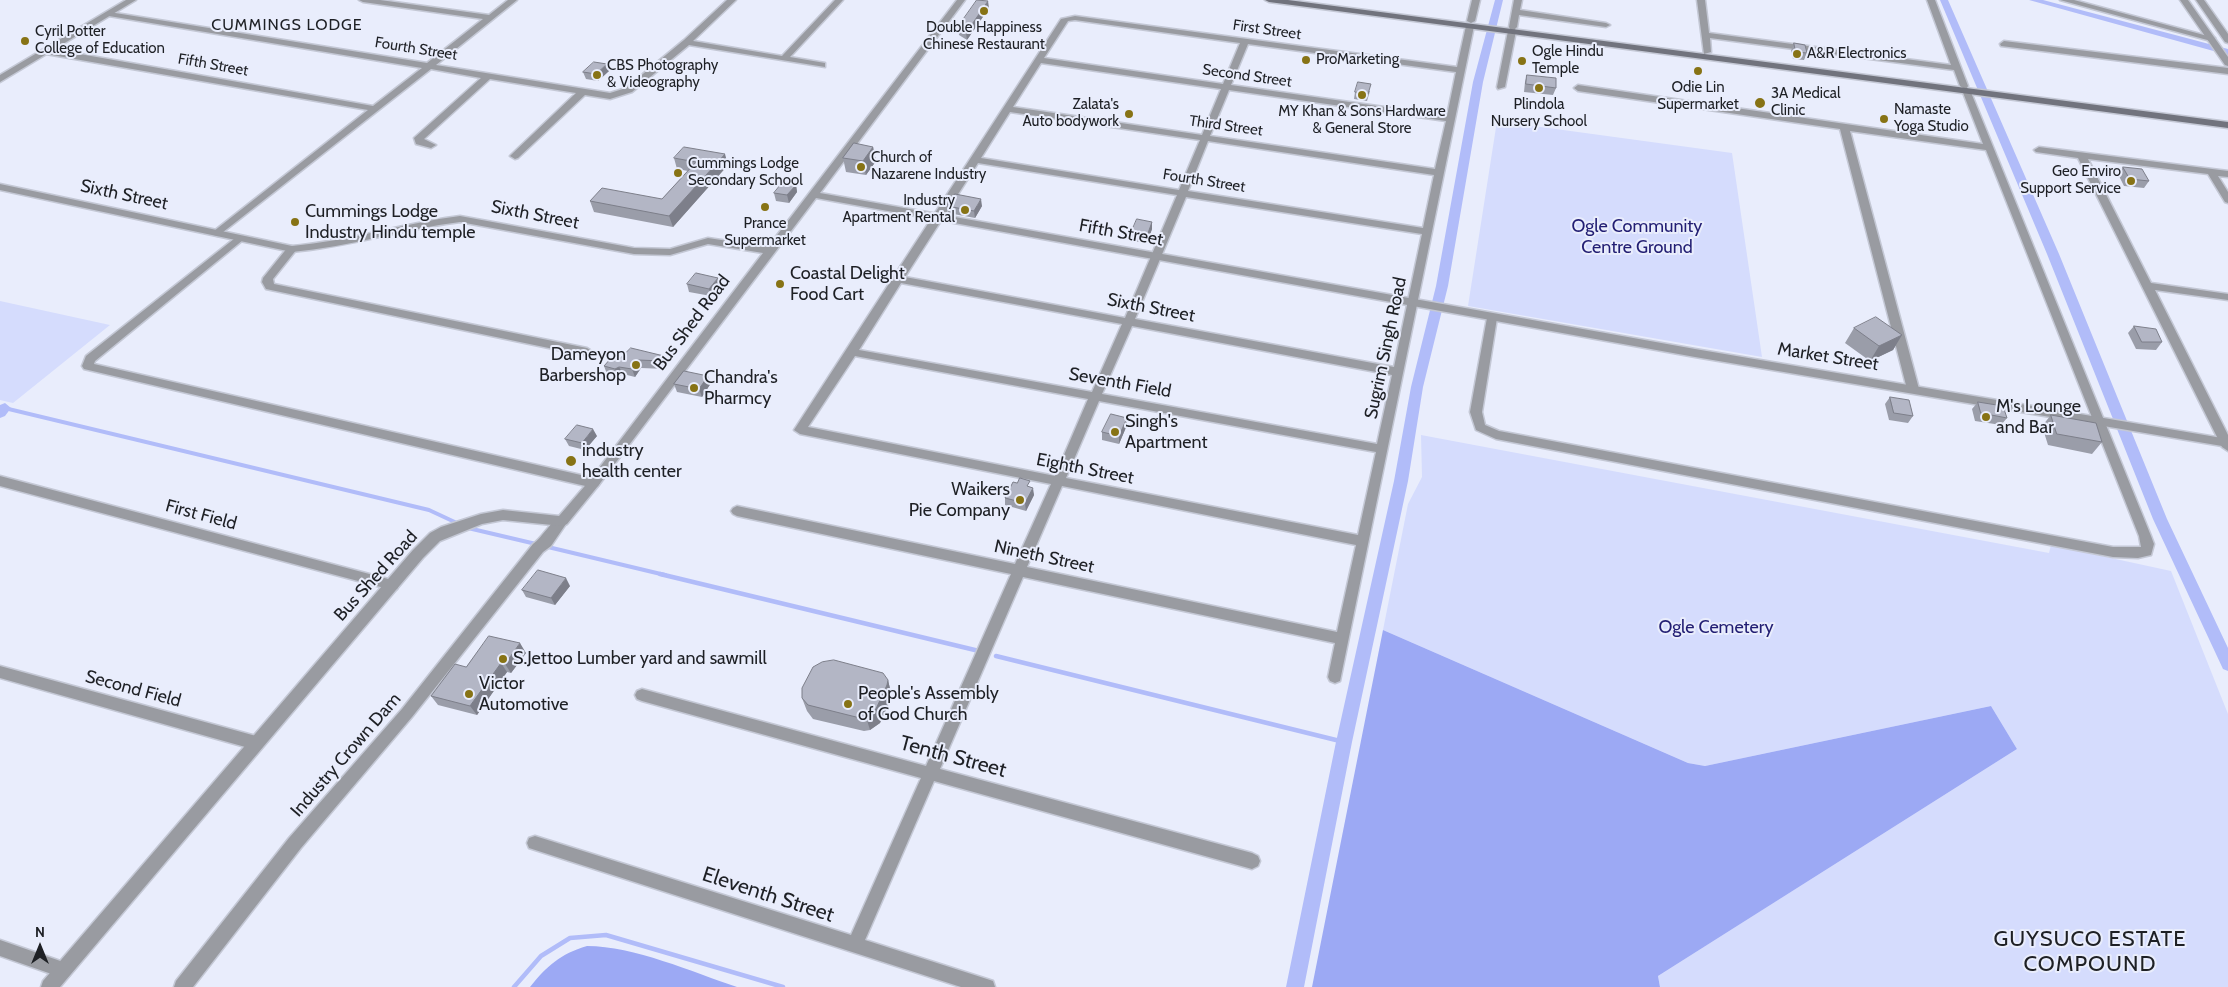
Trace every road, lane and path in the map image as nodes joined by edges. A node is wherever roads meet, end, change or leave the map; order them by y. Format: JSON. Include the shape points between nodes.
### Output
{"nodes":[{"id":1,"x":132,"y":0,"type":"edge"},
{"id":2,"x":363,"y":0,"type":"edge"},
{"id":3,"x":513,"y":0,"type":"edge"},
{"id":4,"x":732,"y":0,"type":"edge"},
{"id":5,"x":838,"y":0,"type":"edge"},
{"id":6,"x":961,"y":0,"type":"edge"},
{"id":7,"x":1269,"y":0,"type":"edge"},
{"id":8,"x":1304,"y":0,"type":"edge"},
{"id":9,"x":1476,"y":0,"type":"edge"},
{"id":10,"x":1518,"y":0,"type":"edge"},
{"id":11,"x":1701,"y":0,"type":"edge"},
{"id":12,"x":1931,"y":0,"type":"edge"},
{"id":13,"x":2064,"y":0,"type":"edge"},
{"id":14,"x":2184,"y":0,"type":"edge"},
{"id":15,"x":2200,"y":0,"type":"edge"},
{"id":16,"x":1516,"y":12,"type":"junction"},
{"id":17,"x":109,"y":14,"type":"junction"},
{"id":18,"x":491,"y":18,"type":"junction"},
{"id":19,"x":1472,"y":24,"type":"junction"},
{"id":20,"x":1606,"y":25,"type":"dead end"},
{"id":21,"x":1511,"y":29,"type":"junction"},
{"id":22,"x":1705,"y":35,"type":"junction"},
{"id":23,"x":1245,"y":40,"type":"junction"},
{"id":24,"x":2228,"y":40,"type":"edge"},
{"id":25,"x":688,"y":42,"type":"junction"},
{"id":26,"x":2214,"y":42,"type":"junction"},
{"id":27,"x":2004,"y":44,"type":"dead end"},
{"id":28,"x":46,"y":51,"type":"junction"},
{"id":29,"x":1707,"y":52,"type":"junction"},
{"id":30,"x":784,"y":58,"type":"junction"},
{"id":31,"x":1040,"y":60,"type":"junction"},
{"id":32,"x":2228,"y":63,"type":"edge"},
{"id":33,"x":822,"y":65,"type":"dead end"},
{"id":34,"x":429,"y":67,"type":"junction"},
{"id":35,"x":1957,"y":68,"type":"junction"},
{"id":36,"x":1461,"y":70,"type":"junction"},
{"id":37,"x":2228,"y":71,"type":"edge"},
{"id":38,"x":488,"y":76,"type":"junction"},
{"id":39,"x":0,"y":78,"type":"edge"},
{"id":40,"x":1226,"y":87,"type":"junction"},
{"id":41,"x":1501,"y":87,"type":"dead end"},
{"id":42,"x":1578,"y":88,"type":"dead end"},
{"id":43,"x":1970,"y":88,"type":"junction"},
{"id":44,"x":1988,"y":91,"type":"junction"},
{"id":45,"x":582,"y":92,"type":"junction"},
{"id":46,"x":375,"y":108,"type":"junction"},
{"id":47,"x":1008,"y":109,"type":"junction"},
{"id":48,"x":1451,"y":119,"type":"junction"},
{"id":49,"x":2228,"y":120,"type":"edge"},
{"id":50,"x":2228,"y":126,"type":"edge"},
{"id":51,"x":1844,"y":127,"type":"junction"},
{"id":52,"x":1205,"y":138,"type":"junction"},
{"id":53,"x":431,"y":145,"type":"dead end"},
{"id":54,"x":1988,"y":148,"type":"junction"},
{"id":55,"x":2039,"y":150,"type":"dead end"},
{"id":56,"x":515,"y":156,"type":"dead end"},
{"id":57,"x":2082,"y":156,"type":"junction"},
{"id":58,"x":975,"y":160,"type":"junction"},
{"id":59,"x":2211,"y":172,"type":"junction"},
{"id":60,"x":1440,"y":173,"type":"junction"},
{"id":61,"x":2228,"y":174,"type":"edge"},
{"id":62,"x":0,"y":187,"type":"edge"},
{"id":63,"x":1183,"y":193,"type":"junction"},
{"id":64,"x":815,"y":195,"type":"junction"},
{"id":65,"x":2228,"y":200,"type":"edge"},
{"id":66,"x":938,"y":217,"type":"junction"},
{"id":67,"x":1428,"y":232,"type":"junction"},
{"id":68,"x":218,"y":233,"type":"junction"},
{"id":69,"x":239,"y":238,"type":"junction"},
{"id":70,"x":292,"y":249,"type":"junction"},
{"id":71,"x":771,"y":251,"type":"junction"},
{"id":72,"x":1157,"y":256,"type":"junction"},
{"id":73,"x":898,"y":279,"type":"junction"},
{"id":74,"x":2147,"y":286,"type":"junction"},
{"id":75,"x":2228,"y":297,"type":"edge"},
{"id":76,"x":1418,"y":302,"type":"junction"},
{"id":77,"x":1492,"y":318,"type":"junction"},
{"id":78,"x":1128,"y":322,"type":"junction"},
{"id":79,"x":588,"y":352,"type":"dead end"},
{"id":80,"x":852,"y":352,"type":"junction"},
{"id":81,"x":1398,"y":372,"type":"junction"},
{"id":82,"x":1913,"y":389,"type":"junction"},
{"id":83,"x":1096,"y":396,"type":"junction"},
{"id":84,"x":2104,"y":423,"type":"junction"},
{"id":85,"x":2227,"y":444,"type":"edge"},
{"id":86,"x":1382,"y":449,"type":"junction"},
{"id":87,"x":0,"y":481,"type":"edge"},
{"id":88,"x":1058,"y":481,"type":"junction"},
{"id":89,"x":594,"y":483,"type":"junction"},
{"id":90,"x":737,"y":511,"type":"dead end"},
{"id":91,"x":562,"y":522,"type":"junction"},
{"id":92,"x":1363,"y":541,"type":"junction"},
{"id":93,"x":1019,"y":571,"type":"junction"},
{"id":94,"x":392,"y":585,"type":"junction"},
{"id":95,"x":1343,"y":639,"type":"junction"},
{"id":96,"x":0,"y":672,"type":"edge"},
{"id":97,"x":1335,"y":677,"type":"dead end"},
{"id":98,"x":642,"y":695,"type":"dead end"},
{"id":99,"x":256,"y":742,"type":"junction"},
{"id":100,"x":930,"y":773,"type":"junction"},
{"id":101,"x":535,"y":843,"type":"dead end"},
{"id":102,"x":1252,"y":861,"type":"dead end"},
{"id":103,"x":855,"y":945,"type":"junction"},
{"id":104,"x":0,"y":948,"type":"edge"},
{"id":105,"x":63,"y":970,"type":"junction"},
{"id":106,"x":49,"y":987,"type":"edge"},
{"id":107,"x":182,"y":987,"type":"edge"},
{"id":108,"x":987,"y":987,"type":"edge"}],
"edges":[{"from":1,"to":17,"type":"street"},
{"from":2,"to":18,"type":"street"},
{"from":3,"to":18,"type":"street"},
{"from":4,"to":25,"type":"street","name":"Fourth Street"},
{"from":5,"to":30,"type":"street"},
{"from":6,"to":64,"type":"street","name":"Bus Shed Road"},
{"from":7,"to":19,"type":"main road"},
{"from":8,"to":19,"type":"main road"},
{"from":9,"to":19,"type":"street","name":"Sugrim Singh Road"},
{"from":10,"to":16,"type":"street"},
{"from":11,"to":22,"type":"street"},
{"from":12,"to":35,"type":"street"},
{"from":13,"to":26,"type":"street"},
{"from":14,"to":26,"type":"street"},
{"from":15,"to":24,"type":"street"},
{"from":16,"to":20,"type":"street"},
{"from":16,"to":21,"type":"street"},
{"from":17,"to":28,"type":"street"},
{"from":17,"to":34,"type":"street","name":"Fourth Street"},
{"from":18,"to":34,"type":"street"},
{"from":19,"to":21,"type":"main road"},
{"from":19,"to":36,"type":"street","name":"Sugrim Singh Road"},
{"from":21,"to":29,"type":"main road"},
{"from":21,"to":41,"type":"street"},
{"from":21,"to":43,"type":"main road"},
{"from":22,"to":29,"type":"street"},
{"from":22,"to":35,"type":"street"},
{"from":23,"to":31,"type":"street","name":"First Street","via":[[1069,18],[1065,19]]},
{"from":23,"to":36,"type":"street","name":"First Street"},
{"from":23,"to":40,"type":"street"},
{"from":25,"to":30,"type":"street"},
{"from":25,"to":45,"type":"street","name":"Fourth Street","via":[[629,90],[615,95]]},
{"from":26,"to":32,"type":"street"},
{"from":27,"to":37,"type":"street"},
{"from":28,"to":39,"type":"street"},
{"from":28,"to":46,"type":"street","name":"Fifth Street"},
{"from":29,"to":43,"type":"main road"},
{"from":30,"to":33,"type":"street"},
{"from":31,"to":40,"type":"street","name":"Second Street"},
{"from":31,"to":47,"type":"street"},
{"from":34,"to":38,"type":"street","name":"Fourth Street"},
{"from":34,"to":46,"type":"street"},
{"from":35,"to":43,"type":"street"},
{"from":36,"to":48,"type":"street","name":"Sugrim Singh Road"},
{"from":38,"to":45,"type":"street","name":"Fourth Street"},
{"from":38,"to":53,"type":"street","via":[[419,138],[419,142]]},
{"from":40,"to":48,"type":"street","name":"Second Street"},
{"from":40,"to":52,"type":"street"},
{"from":42,"to":51,"type":"street"},
{"from":43,"to":44,"type":"main road"},
{"from":43,"to":54,"type":"street"},
{"from":44,"to":49,"type":"main road"},
{"from":44,"to":50,"type":"main road"},
{"from":45,"to":56,"type":"street"},
{"from":46,"to":68,"type":"street"},
{"from":47,"to":52,"type":"street","name":"Third Street"},
{"from":47,"to":58,"type":"street"},
{"from":48,"to":60,"type":"street","name":"Sugrim Singh Road"},
{"from":51,"to":54,"type":"street"},
{"from":51,"to":82,"type":"street"},
{"from":52,"to":60,"type":"street","name":"Third Street"},
{"from":52,"to":63,"type":"street"},
{"from":54,"to":84,"type":"street"},
{"from":55,"to":57,"type":"street"},
{"from":57,"to":59,"type":"street"},
{"from":57,"to":74,"type":"street"},
{"from":58,"to":63,"type":"street","name":"Fourth Street"},
{"from":58,"to":66,"type":"street"},
{"from":59,"to":61,"type":"street"},
{"from":59,"to":65,"type":"street"},
{"from":60,"to":67,"type":"street","name":"Sugrim Singh Road"},
{"from":62,"to":68,"type":"street","name":"Sixth Street"},
{"from":63,"to":67,"type":"street","name":"Fourth Street"},
{"from":63,"to":72,"type":"street"},
{"from":64,"to":66,"type":"street","name":"Fifth Street"},
{"from":64,"to":71,"type":"street","name":"Bus Shed Road"},
{"from":66,"to":72,"type":"street","name":"Fifth Street"},
{"from":66,"to":73,"type":"street"},
{"from":67,"to":76,"type":"street","name":"Sugrim Singh Road"},
{"from":68,"to":69,"type":"street","name":"Sixth Street"},
{"from":69,"to":70,"type":"street","name":"Sixth Street"},
{"from":69,"to":89,"type":"street","via":[[90,359],[88,366]]},
{"from":70,"to":71,"type":"street","name":"Sixth Street","via":[[315,248],[460,219],[634,251],[670,252],[708,242]]},
{"from":70,"to":79,"type":"street","via":[[268,278],[266,282],[270,287]]},
{"from":71,"to":89,"type":"street","name":"Bus Shed Road"},
{"from":72,"to":76,"type":"street","name":"Fifth Street"},
{"from":72,"to":78,"type":"street"},
{"from":73,"to":78,"type":"street","name":"Sixth Street"},
{"from":73,"to":80,"type":"street"},
{"from":74,"to":75,"type":"street"},
{"from":74,"to":85,"type":"street"},
{"from":76,"to":77,"type":"street","name":"Market Street"},
{"from":76,"to":81,"type":"street","name":"Sugrim Singh Road"},
{"from":77,"to":82,"type":"street","name":"Market Street"},
{"from":77,"to":84,"type":"street","via":[[1476,412],[1480,427],[1496,435],[2113,552],[2146,551],[2148,544]]},
{"from":78,"to":81,"type":"street","name":"Sixth Street"},
{"from":78,"to":83,"type":"street"},
{"from":80,"to":83,"type":"street","name":"Seventh Field"},
{"from":80,"to":88,"type":"street","name":"Eighth Street","via":[[800,430]]},
{"from":81,"to":86,"type":"street","name":"Sugrim Singh Road"},
{"from":82,"to":84,"type":"street","name":"Market Street"},
{"from":83,"to":86,"type":"street","name":"Seventh Field"},
{"from":83,"to":88,"type":"street"},
{"from":84,"to":85,"type":"street","name":"Market Street"},
{"from":86,"to":92,"type":"street","name":"Sugrim Singh Road"},
{"from":87,"to":94,"type":"street","name":"First Field"},
{"from":88,"to":92,"type":"street","name":"Eighth Street"},
{"from":88,"to":93,"type":"street"},
{"from":89,"to":91,"type":"street","name":"Bus Shed Road"},
{"from":90,"to":93,"type":"street","name":"Nineth Street"},
{"from":91,"to":94,"type":"street","name":"Bus Shed Road","via":[[503,515],[446,531],[418,554]]},
{"from":91,"to":107,"type":"street","name":"Industry Crown Dam","via":[[407,713],[295,843]]},
{"from":92,"to":95,"type":"street","name":"Sugrim Singh Road"},
{"from":93,"to":95,"type":"street","name":"Nineth Street"},
{"from":93,"to":100,"type":"street"},
{"from":94,"to":99,"type":"street","name":"Bus Shed Road"},
{"from":95,"to":97,"type":"street","name":"Sugrim Singh Road"},
{"from":96,"to":99,"type":"street","name":"Second Field"},
{"from":98,"to":100,"type":"street","name":"Tenth Street"},
{"from":99,"to":105,"type":"street","name":"Bus Shed Road"},
{"from":100,"to":102,"type":"street","name":"Tenth Street"},
{"from":100,"to":103,"type":"street"},
{"from":101,"to":103,"type":"street","name":"Eleventh Street"},
{"from":103,"to":108,"type":"street","name":"Eleventh Street"},
{"from":104,"to":105,"type":"street"},
{"from":105,"to":106,"type":"street","name":"Bus Shed Road"}]}
